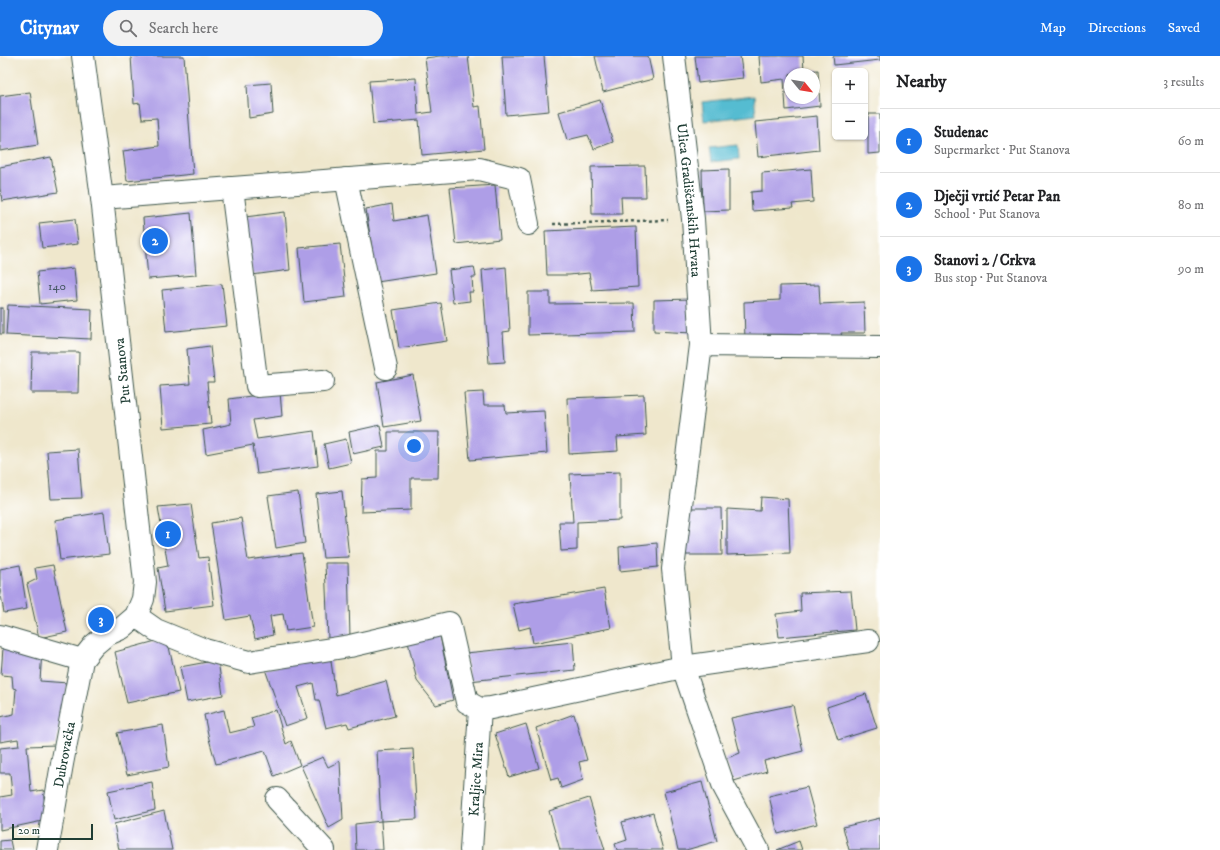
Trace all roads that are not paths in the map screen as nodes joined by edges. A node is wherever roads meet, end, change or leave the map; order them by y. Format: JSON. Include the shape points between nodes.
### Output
{"nodes":[{"id":1,"x":83,"y":56,"type":"edge"},
{"id":2,"x":674,"y":56,"type":"edge"},
{"id":3,"x":346,"y":179,"type":"junction"},
{"id":4,"x":232,"y":188,"type":"junction"},
{"id":5,"x":102,"y":198,"type":"junction"},
{"id":6,"x":528,"y":224,"type":"road end"},
{"id":7,"x":701,"y":345,"type":"junction"},
{"id":8,"x":880,"y":347,"type":"edge"},
{"id":9,"x":386,"y":368,"type":"dead end"},
{"id":10,"x":323,"y":381,"type":"dead end"},
{"id":11,"x":136,"y":616,"type":"junction"},
{"id":12,"x":0,"y":636,"type":"edge"},
{"id":13,"x":868,"y":641,"type":"dead end"},
{"id":14,"x":82,"y":660,"type":"junction"},
{"id":15,"x":683,"y":667,"type":"junction"},
{"id":16,"x":480,"y":709,"type":"junction"},
{"id":17,"x":277,"y":799,"type":"dead end"},
{"id":18,"x":47,"y":850,"type":"edge"},
{"id":19,"x":324,"y":850,"type":"edge"},
{"id":20,"x":471,"y":850,"type":"edge"},
{"id":21,"x":758,"y":850,"type":"edge"}],
"edges":[{"from":1,"to":5,"type":"street","name":"Put Stanova"},
{"from":2,"to":7,"type":"street","name":"Ulica Gradiščanskih Hrvata","via":[[693,219]]},
{"from":3,"to":4,"type":"street"},
{"from":3,"to":6,"type":"street","via":[[479,169],[519,179]]},
{"from":3,"to":9,"type":"street"},
{"from":4,"to":5,"type":"street"},
{"from":4,"to":10,"type":"street","via":[[257,386]]},
{"from":5,"to":11,"type":"street","name":"Put Stanova","via":[[145,582],[143,599]]},
{"from":7,"to":8,"type":"street"},
{"from":7,"to":15,"type":"street","name":"Ulica Gradiščanskih Hrvata","via":[[673,569]]},
{"from":11,"to":14,"type":"street","name":"Put Stanova","via":[[122,628],[94,644]]},
{"from":11,"to":16,"type":"street","via":[[156,630],[198,647],[249,662],[350,646],[449,623],[467,702]]},
{"from":12,"to":14,"type":"street"},
{"from":13,"to":15,"type":"street"},
{"from":14,"to":18,"type":"street","name":"Dubrovačka"},
{"from":15,"to":16,"type":"street"},
{"from":15,"to":21,"type":"street","name":"Ulica Gradiščanskih Hrvata","via":[[724,787]]},
{"from":16,"to":20,"type":"street","name":"Kraljice Mira"},
{"from":17,"to":19,"type":"street"}]}
